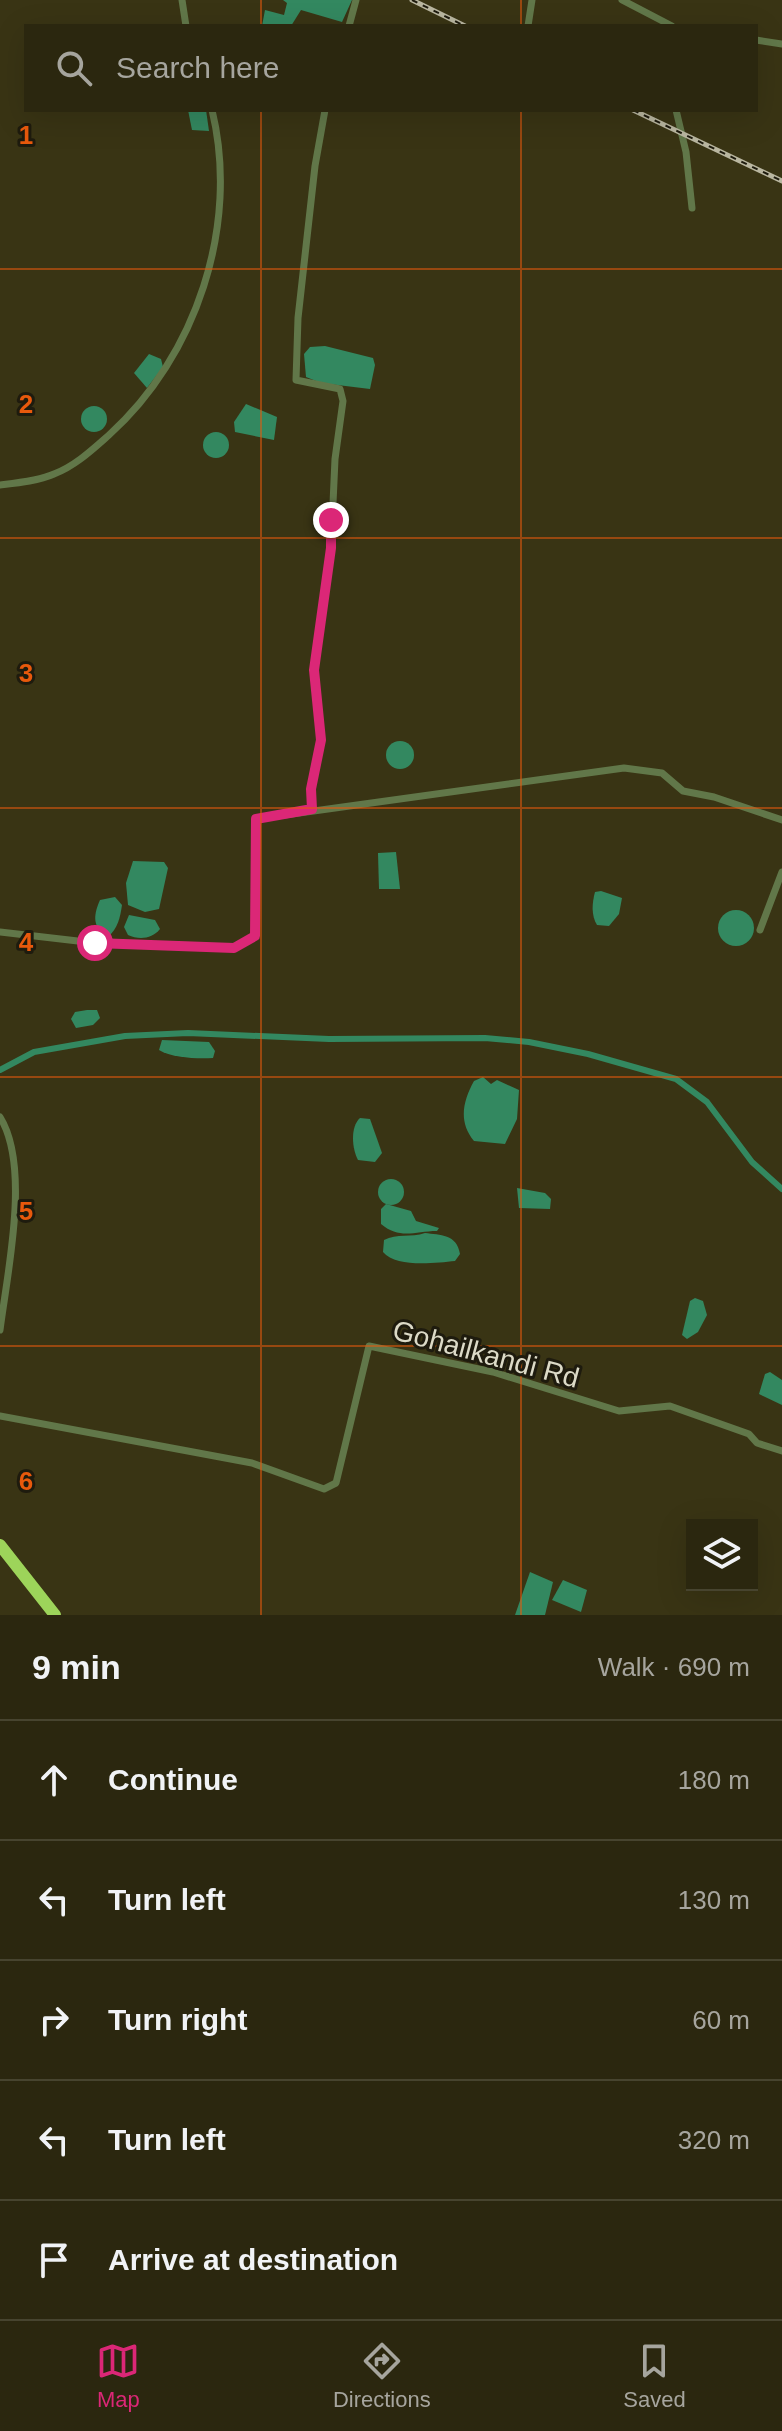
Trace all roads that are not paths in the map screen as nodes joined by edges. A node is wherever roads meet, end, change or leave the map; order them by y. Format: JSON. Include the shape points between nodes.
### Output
{"nodes":[{"id":1,"x":182,"y":0,"type":"edge"},
{"id":2,"x":356,"y":0,"type":"edge"},
{"id":3,"x":532,"y":0,"type":"edge"},
{"id":4,"x":622,"y":0,"type":"edge"},
{"id":5,"x":640,"y":4,"type":"edge"},
{"id":6,"x":186,"y":24,"type":"edge"},
{"id":7,"x":350,"y":24,"type":"edge"},
{"id":8,"x":528,"y":24,"type":"edge"},
{"id":9,"x":668,"y":24,"type":"edge"},
{"id":10,"x":758,"y":40,"type":"edge"},
{"id":11,"x":782,"y":44,"type":"edge"},
{"id":12,"x":212,"y":112,"type":"edge"},
{"id":13,"x":325,"y":112,"type":"edge"},
{"id":14,"x":676,"y":112,"type":"edge"},
{"id":15,"x":692,"y":208,"type":"dead end"},
{"id":16,"x":0,"y":485,"type":"edge"},
{"id":17,"x":312,"y":809,"type":"junction"},
{"id":18,"x":782,"y":820,"type":"edge"},
{"id":19,"x":782,"y":872,"type":"edge"},
{"id":20,"x":760,"y":930,"type":"dead end"},
{"id":21,"x":0,"y":932,"type":"edge"},
{"id":22,"x":0,"y":1117,"type":"edge"},
{"id":23,"x":0,"y":1330,"type":"edge"},
{"id":24,"x":0,"y":1416,"type":"edge"},
{"id":25,"x":782,"y":1451,"type":"edge"},
{"id":26,"x":0,"y":1545,"type":"edge"},
{"id":27,"x":55,"y":1615,"type":"edge"}],
"edges":[{"from":1,"to":6,"type":"street"},
{"from":2,"to":7,"type":"street"},
{"from":3,"to":8,"type":"street"},
{"from":4,"to":5,"type":"street"},
{"from":5,"to":9,"type":"street"},
{"from":10,"to":11,"type":"street"},
{"from":12,"to":16,"type":"street","via":[[217,235],[183,338],[151,390],[82,459],[53,475]]},
{"from":13,"to":17,"type":"street","via":[[298,318],[296,380],[340,389],[343,401],[314,670],[321,740]]},
{"from":14,"to":15,"type":"street"},
{"from":17,"to":18,"type":"street","via":[[381,804],[624,768],[662,773],[683,791]]},
{"from":17,"to":21,"type":"street","via":[[256,819],[255,936],[234,948],[95,943]]},
{"from":19,"to":20,"type":"street"},
{"from":22,"to":23,"type":"street","via":[[12,1151],[14,1180]]},
{"from":24,"to":25,"type":"street","name":"Gohailkandi Rd","via":[[252,1463],[324,1489],[336,1483],[369,1346],[493,1372],[619,1411],[670,1406]]},
{"from":26,"to":27,"type":"highway"}]}
